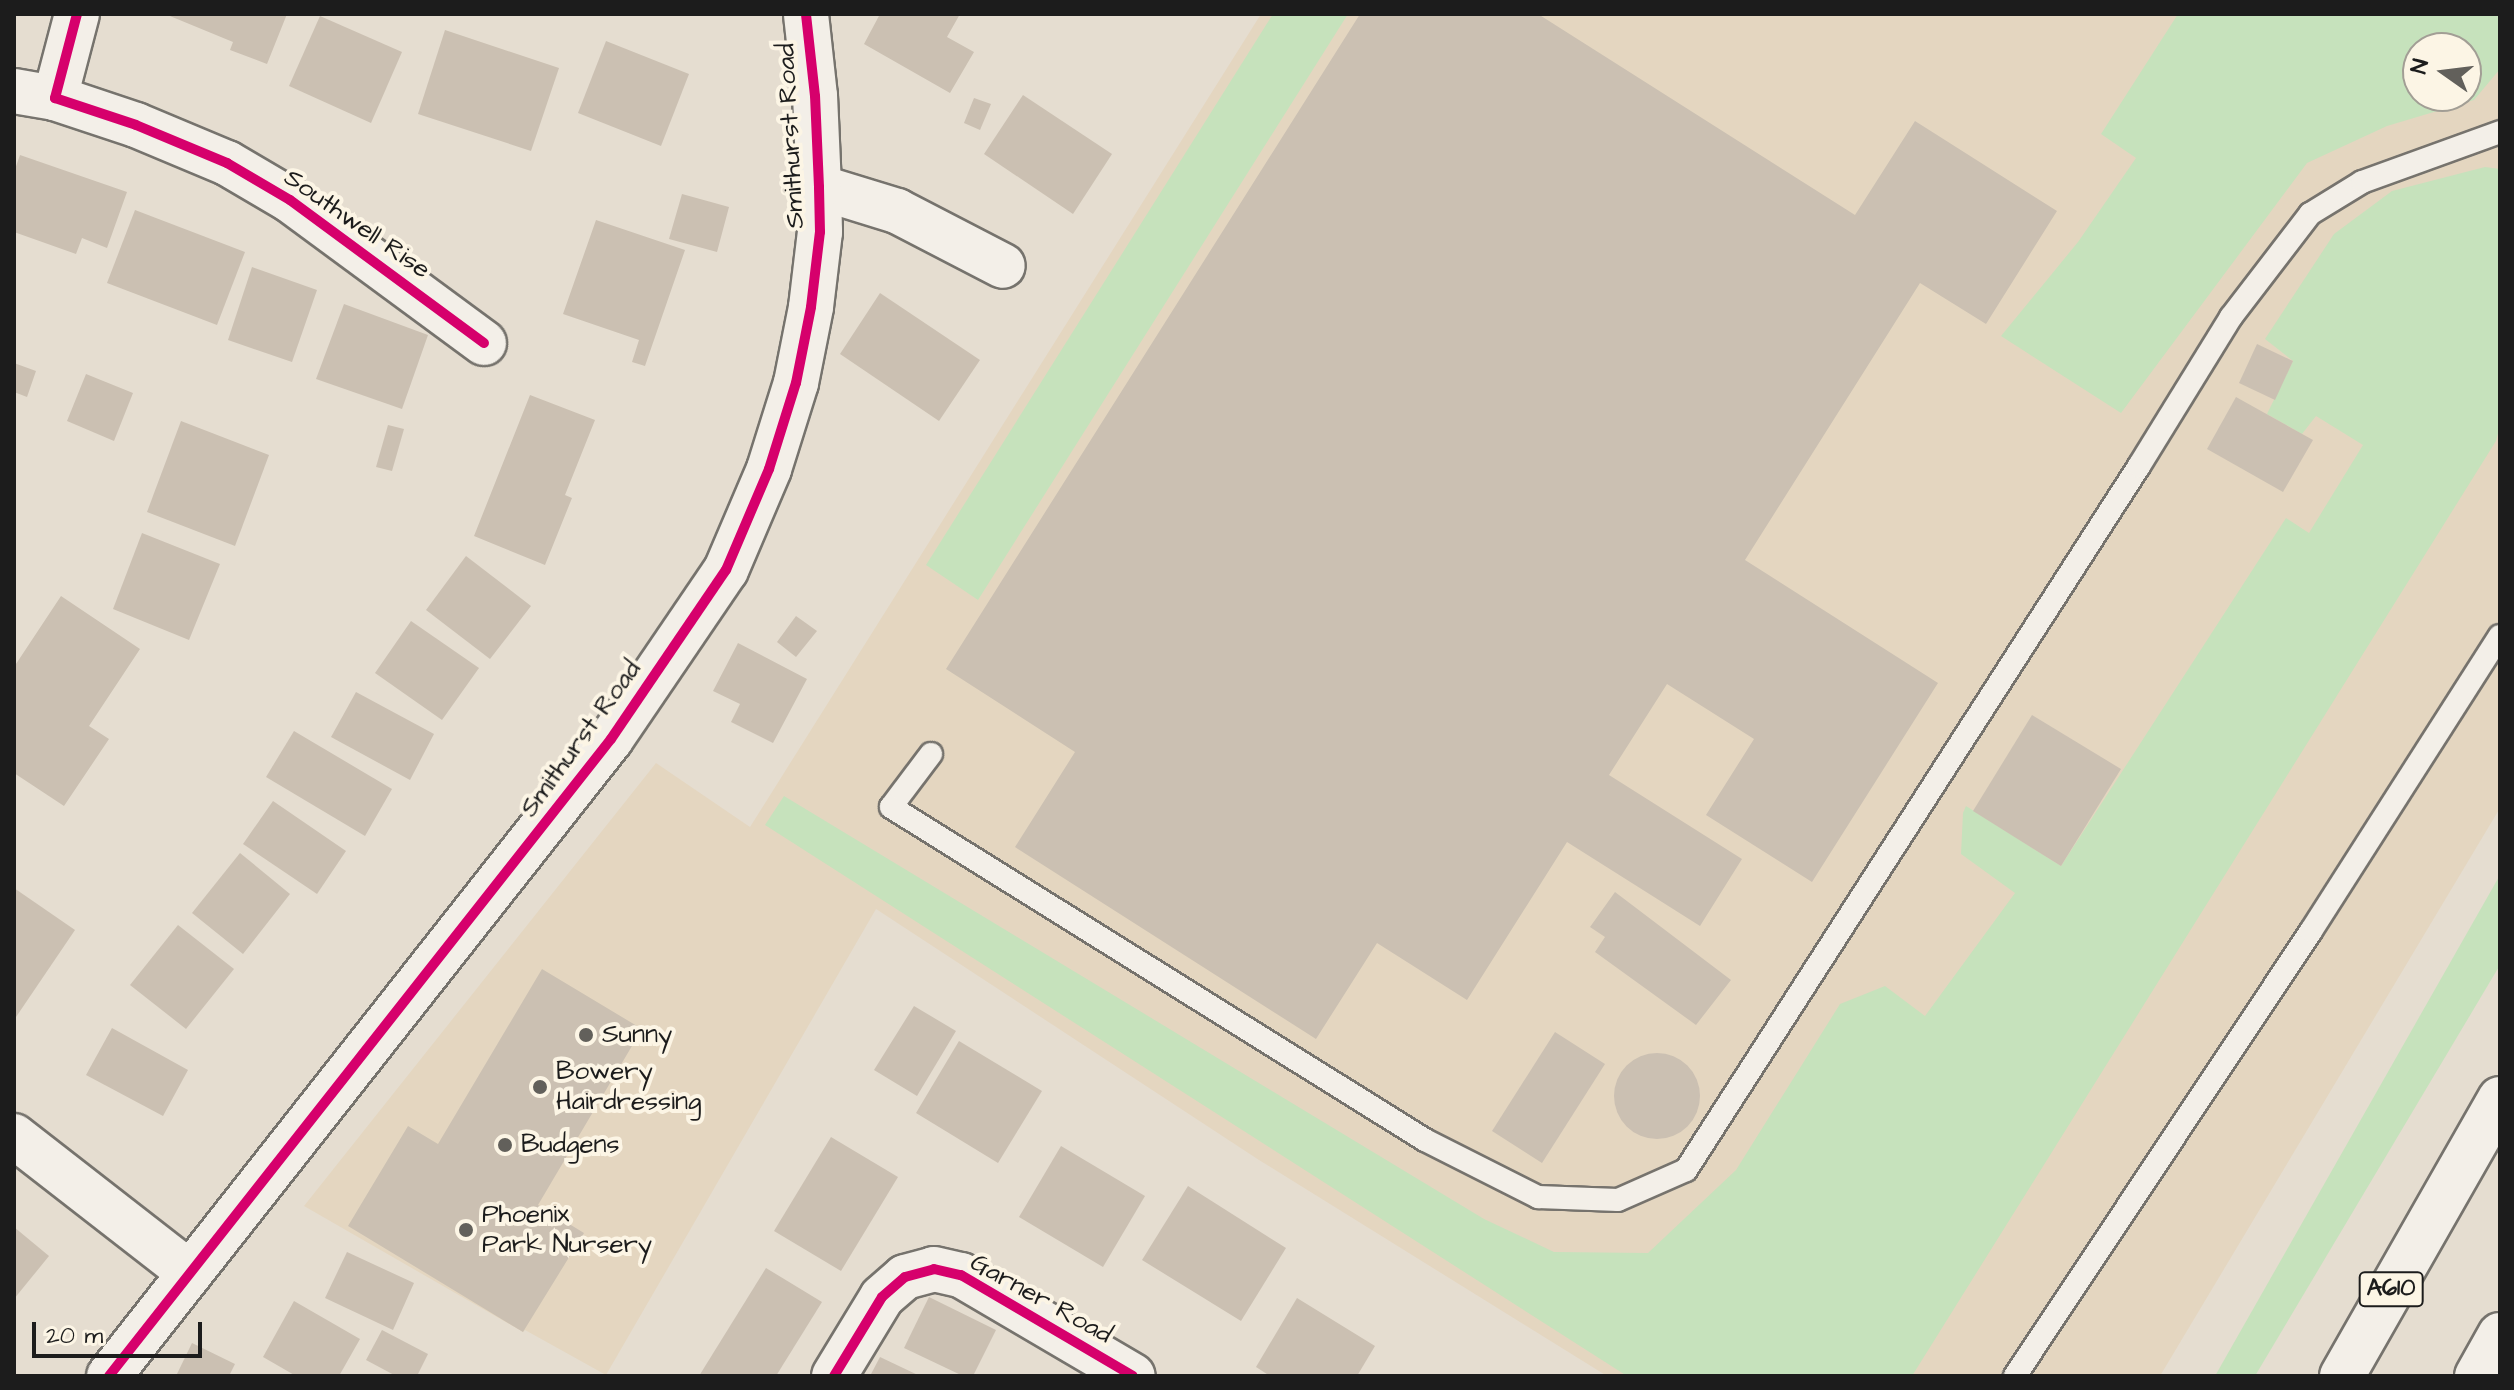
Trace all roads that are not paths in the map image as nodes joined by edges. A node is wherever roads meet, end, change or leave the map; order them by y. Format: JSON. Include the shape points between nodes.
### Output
{"nodes":[{"id":1,"x":77,"y":14,"type":"edge"},
{"id":2,"x":806,"y":14,"type":"edge"},
{"id":3,"x":34,"y":95,"type":"edge"},
{"id":4,"x":2500,"y":132,"type":"edge"},
{"id":5,"x":819,"y":187,"type":"junction"},
{"id":6,"x":1003,"y":266,"type":"dead end"},
{"id":7,"x":484,"y":343,"type":"dead end"},
{"id":8,"x":2500,"y":636,"type":"edge"},
{"id":9,"x":931,"y":754,"type":"dead end"},
{"id":10,"x":2500,"y":1099,"type":"edge"},
{"id":11,"x":14,"y":1136,"type":"edge"},
{"id":12,"x":190,"y":1273,"type":"junction"},
{"id":13,"x":2500,"y":1335,"type":"edge"},
{"id":14,"x":109,"y":1376,"type":"edge"},
{"id":15,"x":834,"y":1376,"type":"edge"},
{"id":16,"x":1133,"y":1376,"type":"edge"},
{"id":17,"x":2015,"y":1376,"type":"edge"},
{"id":18,"x":2342,"y":1376,"type":"edge"},
{"id":19,"x":2477,"y":1376,"type":"edge"}],
"edges":[{"from":1,"to":3,"type":"main road","name":"Southwell Rise"},
{"from":2,"to":5,"type":"main road","name":"Smithurst Road"},
{"from":3,"to":7,"type":"main road","name":"Southwell Rise","via":[[136,125],[227,163],[290,200]]},
{"from":4,"to":9,"type":"lane","via":[[2362,182],[2310,214],[2231,317],[1686,1170],[1618,1200],[1538,1197],[1425,1140],[891,807]]},
{"from":5,"to":6,"type":"main road","via":[[897,211]]},
{"from":5,"to":12,"type":"main road","name":"Smithurst Road","via":[[820,232],[796,383],[769,469],[726,570],[611,739]]},
{"from":8,"to":17,"type":"lane"},
{"from":10,"to":18,"type":"main road","number":"A610"},
{"from":11,"to":12,"type":"main road"},
{"from":12,"to":14,"type":"main road","name":"Smithurst Road"},
{"from":13,"to":19,"type":"main road"},
{"from":15,"to":16,"type":"main road","name":"Garner Road","via":[[882,1297],[905,1277],[934,1269],[961,1275]]}]}
